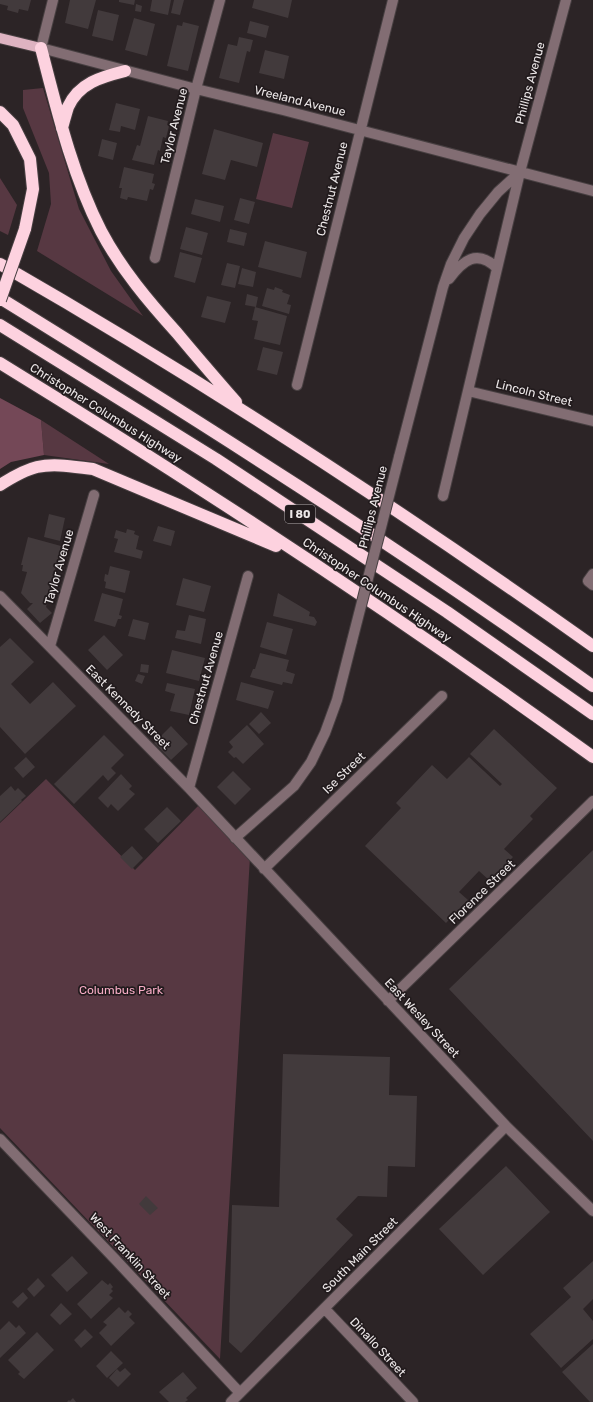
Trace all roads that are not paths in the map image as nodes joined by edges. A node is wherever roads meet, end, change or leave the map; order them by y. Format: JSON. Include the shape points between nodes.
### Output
{"nodes":[{"id":1,"x":52,"y":0,"type":"edge"},
{"id":2,"x":220,"y":0,"type":"edge"},
{"id":3,"x":393,"y":0,"type":"edge"},
{"id":4,"x":566,"y":0,"type":"edge"},
{"id":5,"x":0,"y":38,"type":"edge"},
{"id":6,"x":41,"y":48,"type":"junction"},
{"id":7,"x":125,"y":71,"type":"junction"},
{"id":8,"x":196,"y":89,"type":"junction"},
{"id":9,"x":0,"y":112,"type":"edge"},
{"id":10,"x":62,"y":128,"type":"junction"},
{"id":11,"x":360,"y":130,"type":"junction"},
{"id":12,"x":520,"y":172,"type":"junction"},
{"id":13,"x":593,"y":191,"type":"edge"},
{"id":14,"x":155,"y":258,"type":"dead end"},
{"id":15,"x":0,"y":264,"type":"edge"},
{"id":16,"x":497,"y":268,"type":"junction"},
{"id":17,"x":443,"y":287,"type":"junction"},
{"id":18,"x":0,"y":299,"type":"edge"},
{"id":19,"x":0,"y":325,"type":"edge"},
{"id":20,"x":0,"y":363,"type":"edge"},
{"id":21,"x":296,"y":384,"type":"dead end"},
{"id":22,"x":468,"y":391,"type":"junction"},
{"id":23,"x":245,"y":412,"type":"junction"},
{"id":24,"x":593,"y":421,"type":"edge"},
{"id":25,"x":0,"y":485,"type":"edge"},
{"id":26,"x":94,"y":495,"type":"dead end"},
{"id":27,"x":443,"y":496,"type":"dead end"},
{"id":28,"x":304,"y":557,"type":"junction"},
{"id":29,"x":248,"y":576,"type":"dead end"},
{"id":30,"x":0,"y":596,"type":"edge"},
{"id":31,"x":50,"y":646,"type":"junction"},
{"id":32,"x":593,"y":646,"type":"edge"},
{"id":33,"x":593,"y":686,"type":"edge"},
{"id":34,"x":442,"y":696,"type":"dead end"},
{"id":35,"x":593,"y":714,"type":"edge"},
{"id":36,"x":593,"y":756,"type":"edge"},
{"id":37,"x":189,"y":788,"type":"junction"},
{"id":38,"x":593,"y":802,"type":"edge"},
{"id":39,"x":235,"y":838,"type":"junction"},
{"id":40,"x":264,"y":869,"type":"junction"},
{"id":41,"x":388,"y":1001,"type":"junction"},
{"id":42,"x":506,"y":1126,"type":"junction"},
{"id":43,"x":0,"y":1139,"type":"edge"},
{"id":44,"x":593,"y":1211,"type":"edge"},
{"id":45,"x":325,"y":1309,"type":"junction"},
{"id":46,"x":240,"y":1393,"type":"junction"},
{"id":47,"x":231,"y":1402,"type":"edge"},
{"id":48,"x":412,"y":1402,"type":"edge"}],
"edges":[{"from":1,"to":6,"type":"street"},
{"from":2,"to":8,"type":"street","name":"Taylor Avenue"},
{"from":3,"to":11,"type":"street","name":"Chestnut Avenue"},
{"from":4,"to":12,"type":"street","name":"Phillips Avenue"},
{"from":5,"to":6,"type":"main road","name":"Vreeland Avenue"},
{"from":6,"to":7,"type":"street","name":"Vreeland Avenue"},
{"from":6,"to":10,"type":"highway"},
{"from":7,"to":8,"type":"street","name":"Vreeland Avenue"},
{"from":7,"to":10,"type":"highway","via":[[100,77],[82,87],[69,106]]},
{"from":8,"to":11,"type":"street","name":"Vreeland Avenue"},
{"from":8,"to":14,"type":"street","name":"Taylor Avenue"},
{"from":9,"to":18,"type":"highway","bridge":true,"via":[[13,125],[30,159],[32,189],[25,229]]},
{"from":10,"to":23,"type":"highway","via":[[84,191],[113,252],[156,309]]},
{"from":11,"to":12,"type":"street","name":"Vreeland Avenue"},
{"from":11,"to":21,"type":"street","name":"Chestnut Avenue"},
{"from":12,"to":13,"type":"street","name":"Vreeland Avenue"},
{"from":12,"to":16,"type":"street","name":"Phillips Avenue"},
{"from":12,"to":17,"type":"street","name":"Phillips Avenue","via":[[498,192],[480,214],[464,238]]},
{"from":15,"to":23,"type":"highway"},
{"from":16,"to":17,"type":"street","via":[[489,260],[480,257],[467,261]]},
{"from":16,"to":22,"type":"street","name":"Phillips Avenue"},
{"from":17,"to":39,"type":"street","name":"Phillips Avenue","bridge":true,"via":[[337,700],[325,733],[311,762],[294,786]]},
{"from":18,"to":33,"type":"highway","number":"I 80","via":[[192,418],[349,520]]},
{"from":19,"to":35,"type":"highway","name":"Christopher Columbus Highway","number":"I 80","via":[[260,488],[447,612]]},
{"from":20,"to":28,"type":"highway","name":"Christopher Columbus Highway"},
{"from":22,"to":24,"type":"street","name":"Lincoln Street"},
{"from":22,"to":27,"type":"street","name":"Phillips Avenue"},
{"from":23,"to":32,"type":"highway","via":[[432,534]]},
{"from":25,"to":28,"type":"highway","via":[[36,467],[64,465],[93,469]]},
{"from":26,"to":31,"type":"street","name":"Taylor Avenue"},
{"from":28,"to":36,"type":"highway","name":"Christopher Columbus Highway"},
{"from":29,"to":37,"type":"street","name":"Chestnut Avenue"},
{"from":30,"to":31,"type":"street","name":"East Kennedy Street"},
{"from":31,"to":37,"type":"street","name":"East Kennedy Street"},
{"from":34,"to":40,"type":"street","name":"Ise Street"},
{"from":37,"to":39,"type":"street","name":"East Kennedy Street"},
{"from":38,"to":41,"type":"street","name":"Florence Street"},
{"from":39,"to":40,"type":"street","name":"East Wesley Street"},
{"from":40,"to":41,"type":"street","name":"East Wesley Street"},
{"from":41,"to":42,"type":"street","name":"East Wesley Street"},
{"from":42,"to":44,"type":"street","name":"East Wesley Street"},
{"from":42,"to":45,"type":"street","name":"South Main Street"},
{"from":43,"to":46,"type":"street","name":"West Franklin Street"},
{"from":45,"to":46,"type":"street","name":"South Main Street"},
{"from":45,"to":48,"type":"street","name":"Dinallo Street"},
{"from":46,"to":47,"type":"street","name":"South Main Street"}]}
